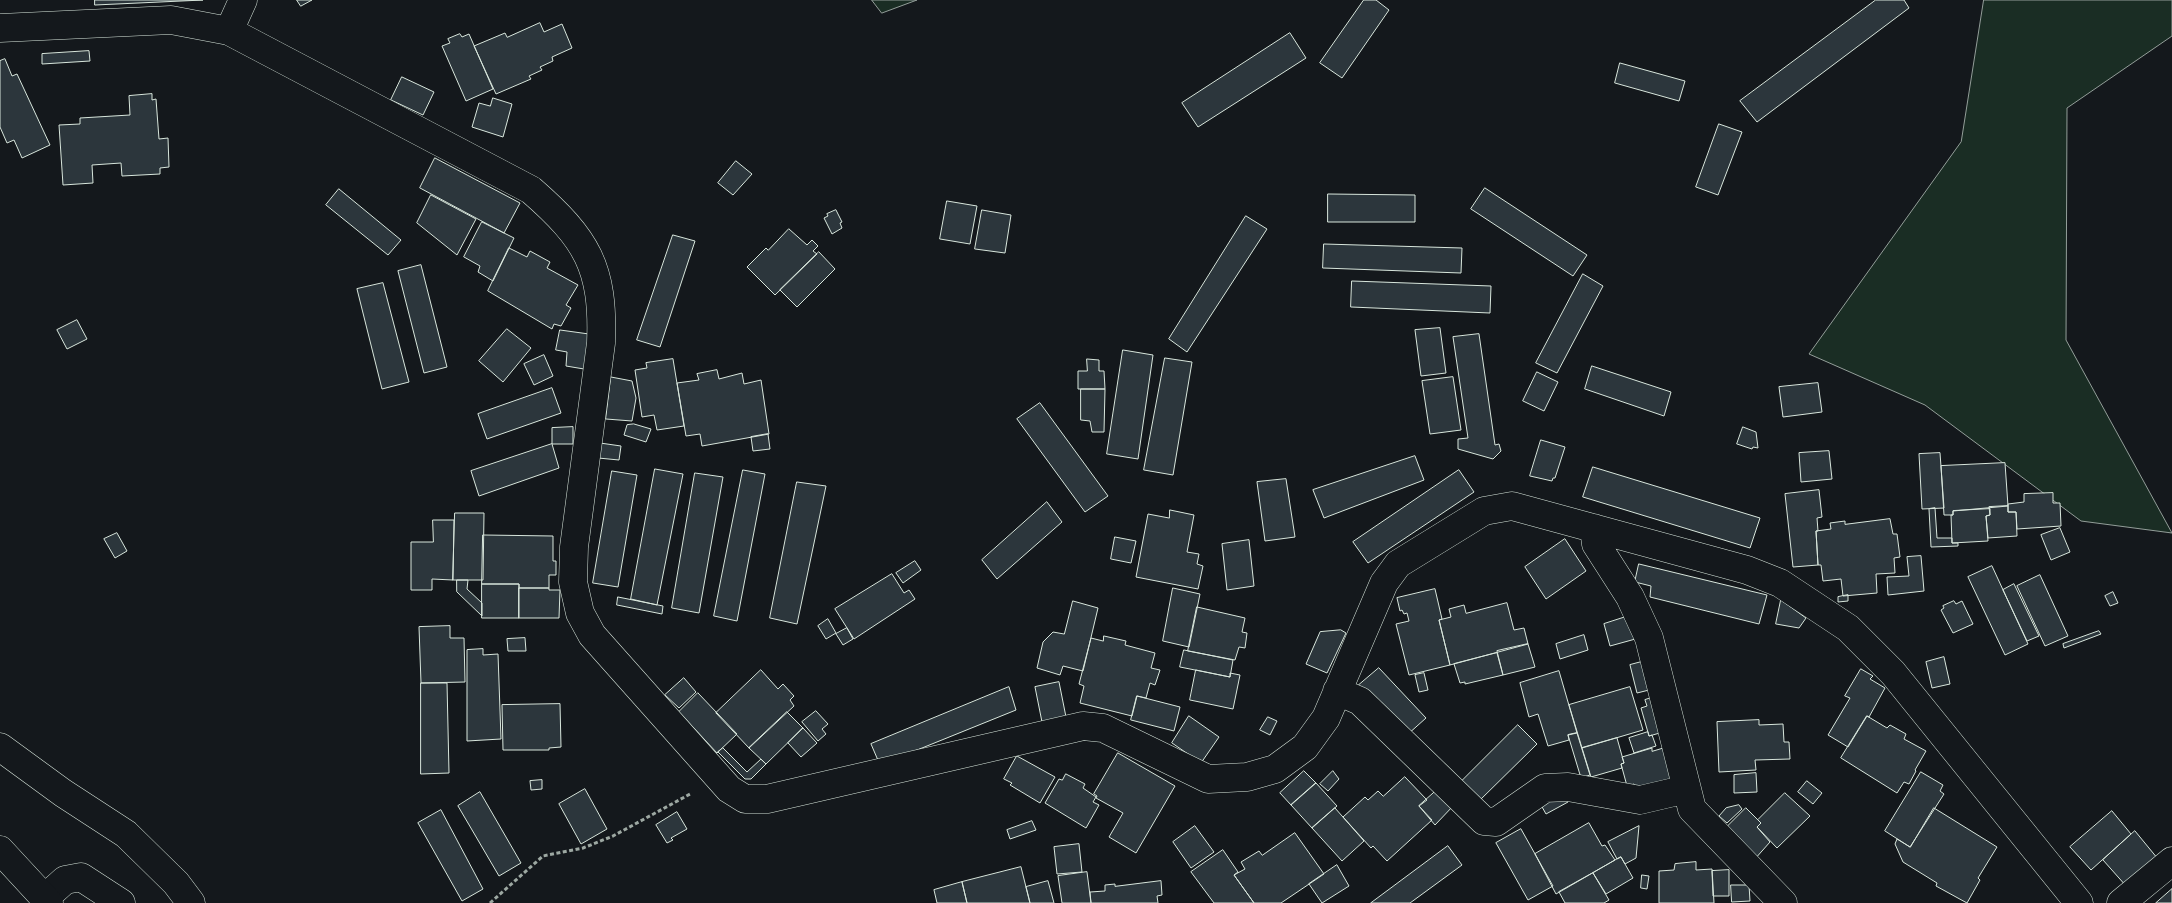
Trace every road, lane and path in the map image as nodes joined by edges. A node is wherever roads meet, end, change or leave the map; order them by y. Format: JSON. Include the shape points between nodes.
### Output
{"nodes":[{"id":1,"x":243,"y":0,"type":"edge"},
{"id":2,"x":0,"y":28,"type":"edge"},
{"id":3,"x":229,"y":31,"type":"junction"},
{"id":4,"x":1594,"y":528,"type":"junction"},
{"id":5,"x":1337,"y":691,"type":"junction"},
{"id":6,"x":0,"y":747,"type":"edge"},
{"id":7,"x":718,"y":777,"type":"junction"},
{"id":8,"x":1687,"y":789,"type":"junction"},
{"id":9,"x":0,"y":850,"type":"edge"},
{"id":10,"x":2172,"y":861,"type":"edge"},
{"id":11,"x":47,"y":901,"type":"edge"},
{"id":12,"x":121,"y":903,"type":"edge"},
{"id":13,"x":190,"y":903,"type":"edge"},
{"id":14,"x":490,"y":903,"type":"edge"},
{"id":15,"x":1783,"y":903,"type":"edge"},
{"id":16,"x":2079,"y":903,"type":"edge"},
{"id":17,"x":2121,"y":903,"type":"edge"}],
"edges":[{"from":1,"to":3,"type":"street"},
{"from":2,"to":3,"type":"street","via":[[171,20]]},
{"from":3,"to":7,"type":"street","via":[[531,190],[560,216],[583,245],[597,278],[602,312],[601,343],[574,547],[573,582],[580,613],[592,635]]},
{"from":4,"to":5,"type":"street","via":[[1512,506],[1484,511],[1398,564],[1384,583]]},
{"from":4,"to":8,"type":"street","via":[[1596,544],[1630,596],[1649,638]]},
{"from":4,"to":16,"type":"street","via":[[1747,570],[1780,583],[1848,628],[1893,674]]},
{"from":5,"to":7,"type":"street","via":[[1326,718],[1305,748],[1275,769],[1247,777],[1208,778],[1103,728],[1082,726],[767,799],[745,798],[729,789]]},
{"from":5,"to":8,"type":"street","via":[[1360,700],[1484,821],[1496,822],[1545,788],[1568,787],[1640,800]]},
{"from":6,"to":13,"type":"street","via":[[126,834],[176,883]]},
{"from":7,"to":14,"type":"path","via":[[613,836],[583,848],[543,856]]},
{"from":8,"to":15,"type":"street","via":[[1692,809]]},
{"from":9,"to":11,"type":"street"},
{"from":10,"to":17,"type":"street"},
{"from":11,"to":12,"type":"street","via":[[65,880],[81,877]]}]}
